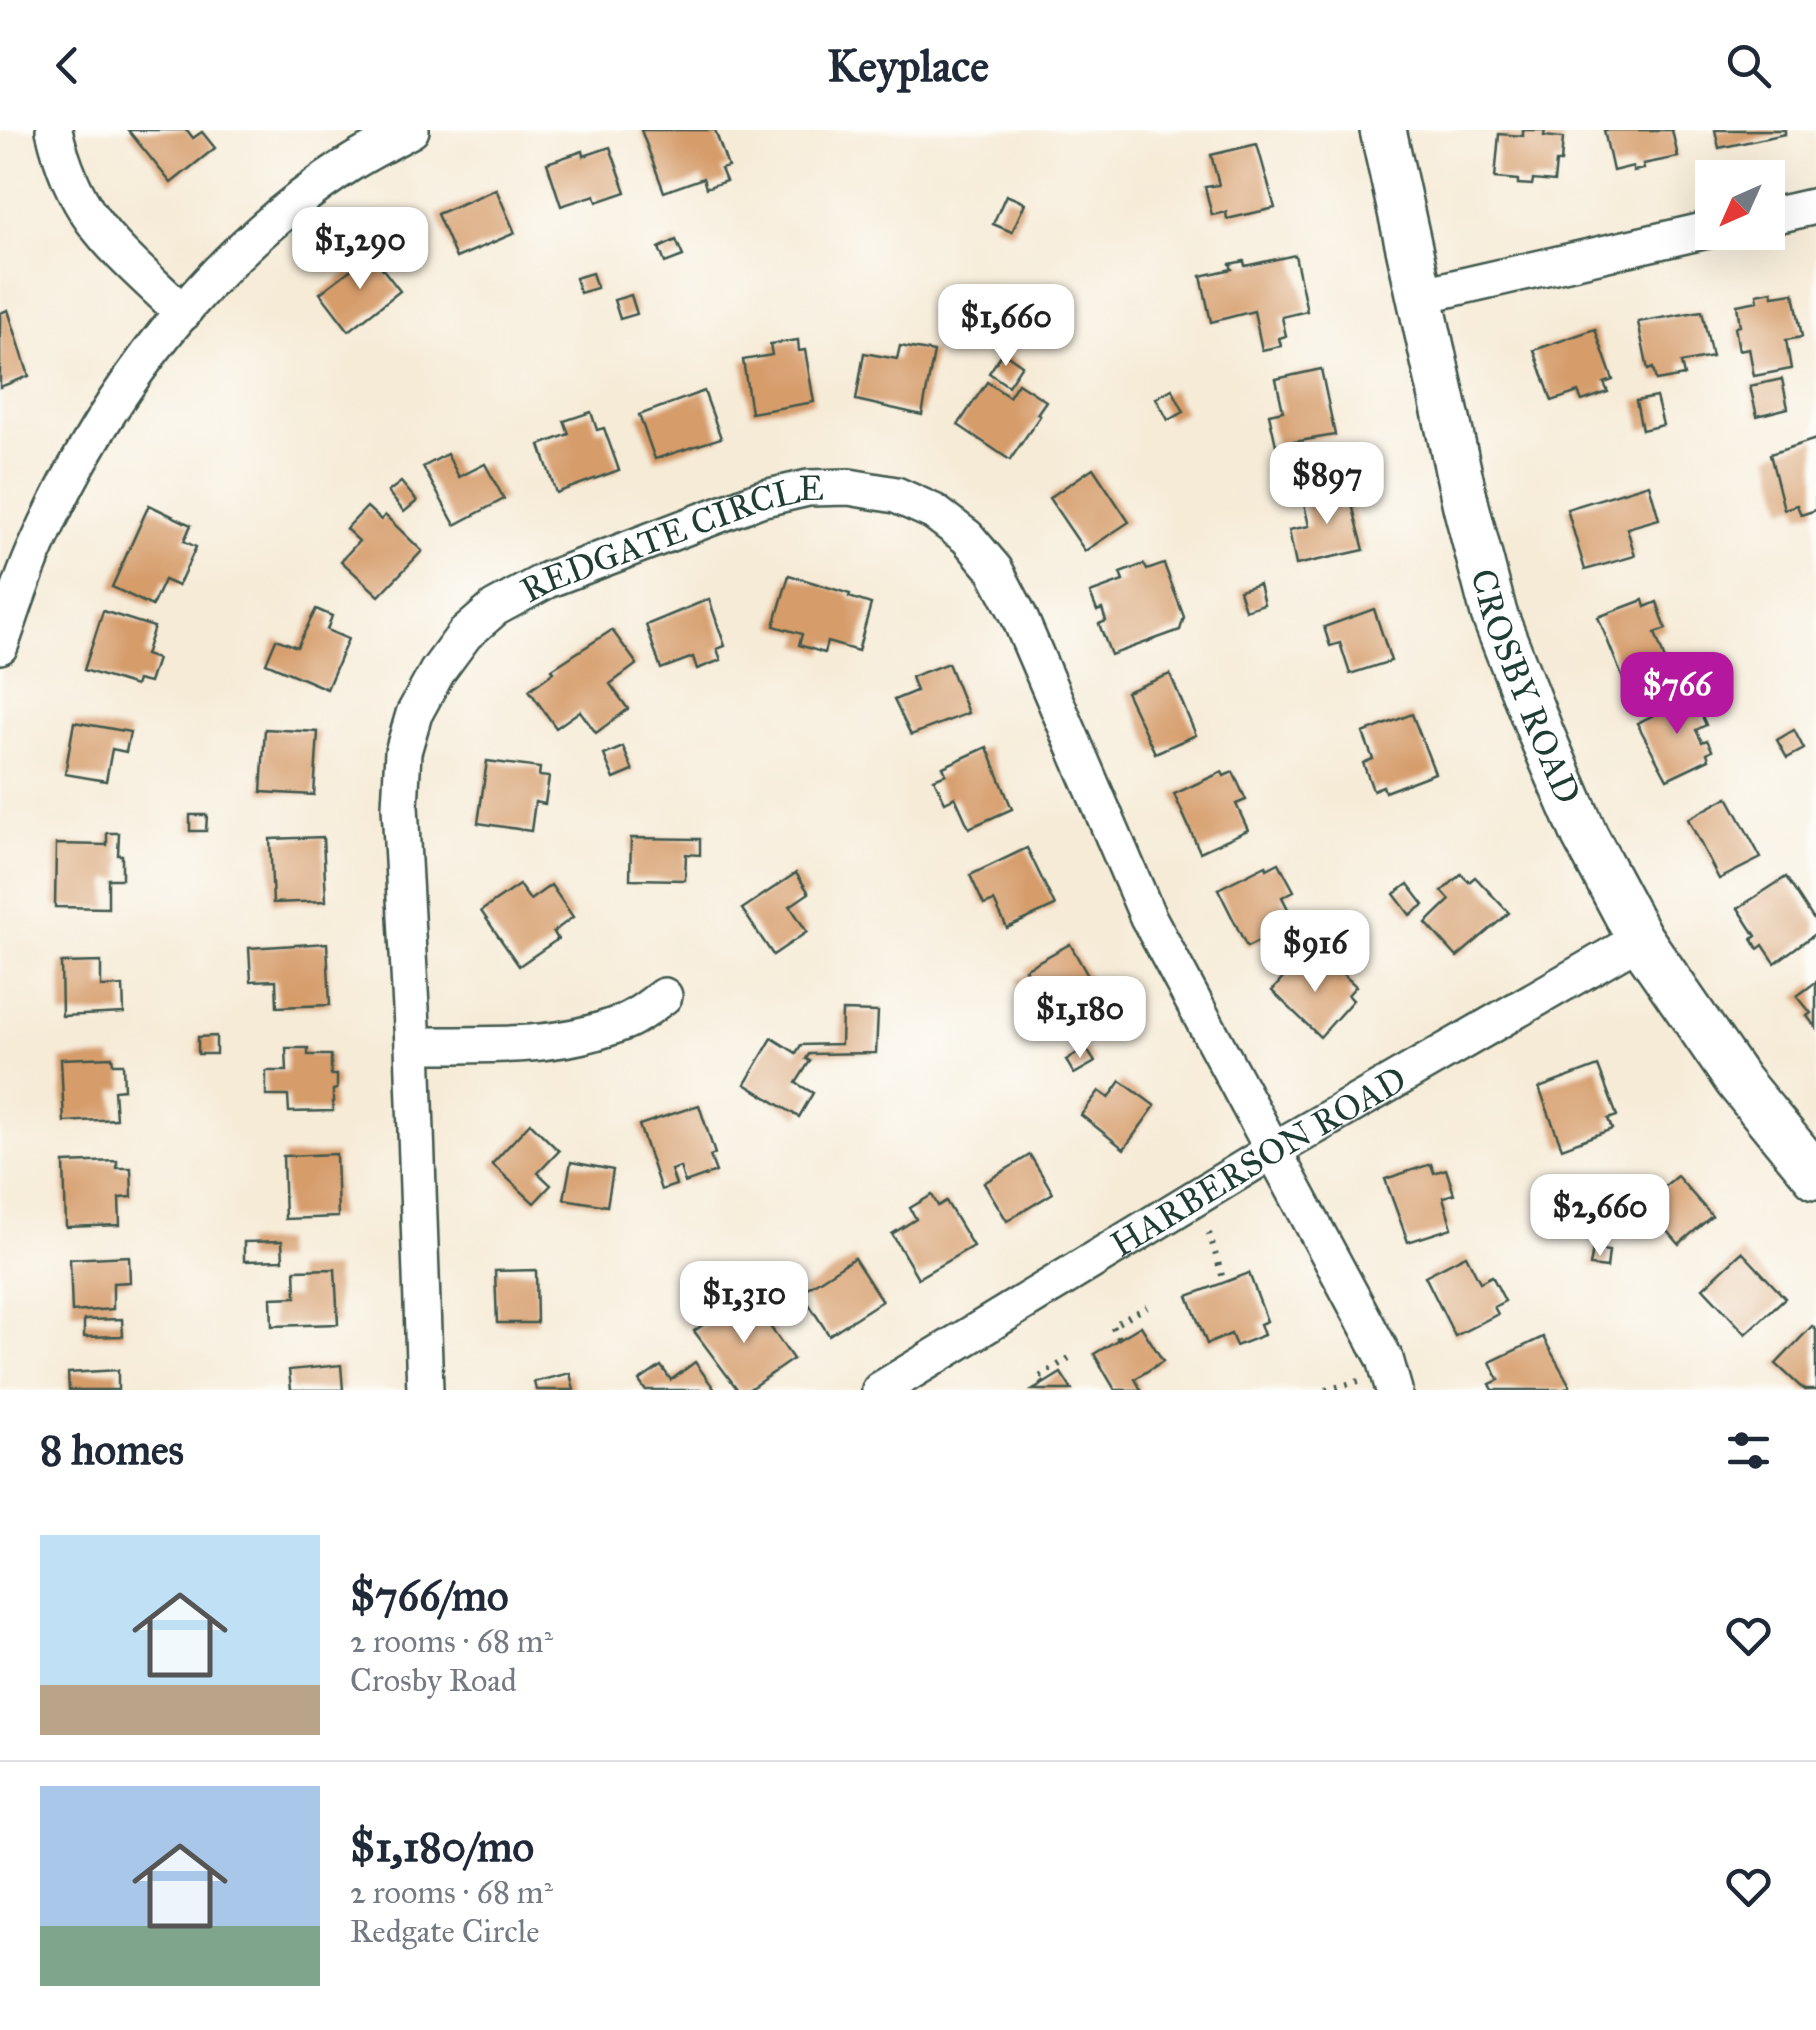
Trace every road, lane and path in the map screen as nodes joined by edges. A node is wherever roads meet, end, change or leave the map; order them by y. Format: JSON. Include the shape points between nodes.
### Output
{"nodes":[{"id":1,"x":54,"y":130,"type":"edge"},
{"id":2,"x":411,"y":130,"type":"edge"},
{"id":3,"x":1383,"y":130,"type":"edge"},
{"id":4,"x":1816,"y":206,"type":"edge"},
{"id":5,"x":1785,"y":213,"type":"edge"},
{"id":6,"x":1695,"y":233,"type":"edge"},
{"id":7,"x":326,"y":234,"type":"dead end"},
{"id":8,"x":378,"y":238,"type":"dead end"},
{"id":9,"x":1419,"y":296,"type":"junction"},
{"id":10,"x":183,"y":312,"type":"junction"},
{"id":11,"x":0,"y":646,"type":"edge"},
{"id":12,"x":1640,"y":940,"type":"junction"},
{"id":13,"x":664,"y":996,"type":"dead end"},
{"id":14,"x":413,"y":1045,"type":"junction"},
{"id":15,"x":1274,"y":1150,"type":"junction"},
{"id":16,"x":1816,"y":1176,"type":"edge"},
{"id":17,"x":1209,"y":1233,"type":"dead end"},
{"id":18,"x":1224,"y":1282,"type":"dead end"},
{"id":19,"x":1147,"y":1307,"type":"dead end"},
{"id":20,"x":1119,"y":1338,"type":"dead end"},
{"id":21,"x":1069,"y":1358,"type":"dead end"},
{"id":22,"x":1042,"y":1384,"type":"dead end"},
{"id":23,"x":425,"y":1390,"type":"edge"},
{"id":24,"x":880,"y":1390,"type":"edge"},
{"id":25,"x":1394,"y":1390,"type":"edge"}],
"edges":[{"from":1,"to":10,"type":"street","via":[[78,201],[101,234]]},
{"from":2,"to":10,"type":"street","via":[[291,208]]},
{"from":3,"to":9,"type":"main road","name":"CROSBY ROAD"},
{"from":4,"to":5,"type":"street"},
{"from":6,"to":9,"type":"street"},
{"from":7,"to":8,"type":"path","via":[[352,264]]},
{"from":9,"to":12,"type":"main road","name":"CROSBY ROAD","via":[[1494,614],[1585,836]]},
{"from":10,"to":11,"type":"street","via":[[133,375],[82,457],[36,547]]},
{"from":12,"to":15,"type":"street","name":"HARBERSON ROAD"},
{"from":12,"to":16,"type":"main road","name":"CROSBY ROAD","via":[[1738,1082]]},
{"from":13,"to":14,"type":"street","via":[[627,1022],[580,1036]]},
{"from":14,"to":15,"type":"street","name":"REDGATE CIRCLE","via":[[400,806],[404,752],[414,714],[465,634],[495,608],[547,580],[760,499],[849,487],[896,495],[934,512],[995,570],[1148,917]]},
{"from":14,"to":23,"type":"street","name":"REDGATE CIRCLE"},
{"from":15,"to":24,"type":"street","name":"HARBERSON ROAD"},
{"from":15,"to":25,"type":"street","name":"REDGATE CIRCLE","via":[[1385,1359]]},
{"from":17,"to":18,"type":"path"},
{"from":19,"to":20,"type":"path","via":[[1112,1326]]},
{"from":21,"to":22,"type":"path","via":[[1038,1378]]}]}
